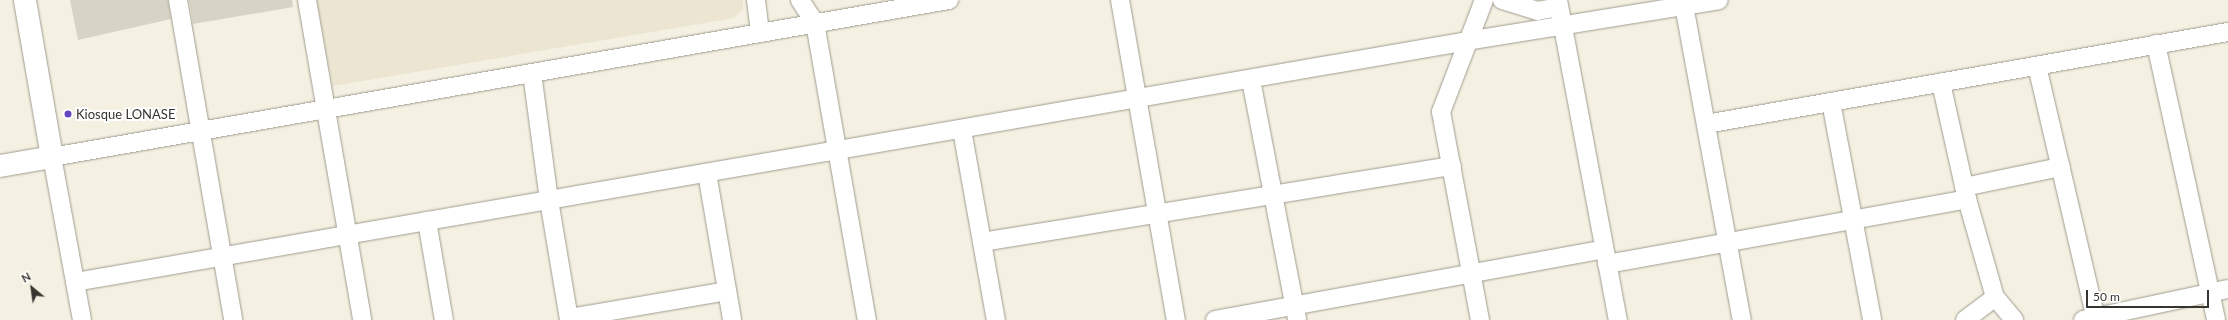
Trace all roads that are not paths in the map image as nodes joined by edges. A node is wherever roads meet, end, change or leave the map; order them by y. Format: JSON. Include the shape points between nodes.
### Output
{"nodes":[{"id":1,"x":25,"y":0,"type":"edge"},
{"id":2,"x":178,"y":0,"type":"edge"},
{"id":3,"x":307,"y":0,"type":"edge"},
{"id":4,"x":756,"y":0,"type":"edge"},
{"id":5,"x":800,"y":0,"type":"edge"},
{"id":6,"x":949,"y":0,"type":"edge"},
{"id":7,"x":1120,"y":0,"type":"edge"},
{"id":8,"x":1484,"y":0,"type":"edge"},
{"id":9,"x":1502,"y":0,"type":"edge"},
{"id":10,"x":1719,"y":0,"type":"edge"},
{"id":11,"x":1684,"y":3,"type":"edge"},
{"id":12,"x":1559,"y":4,"type":"edge"},
{"id":13,"x":815,"y":23,"type":"junction"},
{"id":14,"x":1563,"y":27,"type":"junction"},
{"id":15,"x":2228,"y":32,"type":"edge"},
{"id":16,"x":760,"y":33,"type":"junction"},
{"id":17,"x":1467,"y":41,"type":"junction"},
{"id":18,"x":2156,"y":44,"type":"junction"},
{"id":19,"x":2037,"y":66,"type":"junction"},
{"id":20,"x":532,"y":73,"type":"junction"},
{"id":21,"x":1251,"y":80,"type":"junction"},
{"id":22,"x":1941,"y":83,"type":"junction"},
{"id":23,"x":1138,"y":99,"type":"junction"},
{"id":24,"x":1831,"y":102,"type":"junction"},
{"id":25,"x":326,"y":109,"type":"junction"},
{"id":26,"x":1706,"y":124,"type":"junction"},
{"id":27,"x":962,"y":130,"type":"junction"},
{"id":28,"x":200,"y":131,"type":"junction"},
{"id":29,"x":838,"y":151,"type":"junction"},
{"id":30,"x":52,"y":157,"type":"junction"},
{"id":31,"x":0,"y":166,"type":"edge"},
{"id":32,"x":1452,"y":166,"type":"junction"},
{"id":33,"x":2061,"y":167,"type":"junction"},
{"id":34,"x":707,"y":173,"type":"junction"},
{"id":35,"x":1966,"y":193,"type":"junction"},
{"id":36,"x":1273,"y":194,"type":"junction"},
{"id":37,"x":549,"y":200,"type":"junction"},
{"id":38,"x":1158,"y":213,"type":"junction"},
{"id":39,"x":1853,"y":220,"type":"junction"},
{"id":40,"x":427,"y":221,"type":"junction"},
{"id":41,"x":347,"y":235,"type":"junction"},
{"id":42,"x":982,"y":242,"type":"junction"},
{"id":43,"x":1727,"y":242,"type":"junction"},
{"id":44,"x":222,"y":256,"type":"junction"},
{"id":45,"x":1606,"y":256,"type":"junction"},
{"id":46,"x":1472,"y":273,"type":"junction"},
{"id":47,"x":75,"y":282,"type":"junction"},
{"id":48,"x":2228,"y":289,"type":"edge"},
{"id":49,"x":727,"y":291,"type":"junction"},
{"id":50,"x":2210,"y":293,"type":"junction"},
{"id":51,"x":1995,"y":297,"type":"junction"},
{"id":52,"x":1296,"y":313,"type":"edge"},
{"id":53,"x":569,"y":319,"type":"edge"},
{"id":54,"x":2092,"y":319,"type":"edge"},
{"id":55,"x":82,"y":320,"type":"edge"},
{"id":56,"x":233,"y":320,"type":"edge"},
{"id":57,"x":362,"y":320,"type":"edge"},
{"id":58,"x":444,"y":320,"type":"edge"},
{"id":59,"x":732,"y":320,"type":"edge"},
{"id":60,"x":867,"y":320,"type":"edge"},
{"id":61,"x":996,"y":320,"type":"edge"},
{"id":62,"x":1176,"y":320,"type":"edge"},
{"id":63,"x":1215,"y":320,"type":"edge"},
{"id":64,"x":1480,"y":320,"type":"edge"},
{"id":65,"x":1618,"y":320,"type":"edge"},
{"id":66,"x":1742,"y":320,"type":"edge"},
{"id":67,"x":1872,"y":320,"type":"edge"},
{"id":68,"x":1964,"y":320,"type":"edge"},
{"id":69,"x":2014,"y":320,"type":"edge"},
{"id":70,"x":2216,"y":320,"type":"edge"}],
"edges":[{"from":1,"to":30,"type":"street"},
{"from":2,"to":28,"type":"street"},
{"from":3,"to":25,"type":"street"},
{"from":4,"to":16,"type":"street"},
{"from":5,"to":13,"type":"street"},
{"from":6,"to":13,"type":"street"},
{"from":7,"to":23,"type":"street"},
{"from":8,"to":17,"type":"street"},
{"from":9,"to":12,"type":"street","via":[[1537,11]]},
{"from":10,"to":11,"type":"street"},
{"from":11,"to":14,"type":"street"},
{"from":11,"to":26,"type":"street"},
{"from":12,"to":14,"type":"street"},
{"from":13,"to":16,"type":"street"},
{"from":13,"to":29,"type":"street"},
{"from":14,"to":17,"type":"street"},
{"from":14,"to":45,"type":"street"},
{"from":15,"to":18,"type":"street"},
{"from":16,"to":20,"type":"street"},
{"from":17,"to":21,"type":"street"},
{"from":17,"to":32,"type":"street","via":[[1441,112]]},
{"from":18,"to":19,"type":"street"},
{"from":18,"to":50,"type":"street"},
{"from":19,"to":22,"type":"street"},
{"from":19,"to":33,"type":"street"},
{"from":20,"to":25,"type":"street"},
{"from":20,"to":37,"type":"street"},
{"from":21,"to":23,"type":"street"},
{"from":21,"to":36,"type":"street"},
{"from":22,"to":24,"type":"street"},
{"from":22,"to":35,"type":"street"},
{"from":23,"to":27,"type":"street"},
{"from":23,"to":38,"type":"street"},
{"from":24,"to":26,"type":"street"},
{"from":24,"to":39,"type":"street"},
{"from":25,"to":28,"type":"street"},
{"from":25,"to":41,"type":"street"},
{"from":26,"to":43,"type":"street"},
{"from":27,"to":29,"type":"street"},
{"from":27,"to":42,"type":"street"},
{"from":28,"to":30,"type":"street"},
{"from":28,"to":44,"type":"street"},
{"from":29,"to":34,"type":"street"},
{"from":29,"to":60,"type":"street"},
{"from":30,"to":31,"type":"street"},
{"from":30,"to":47,"type":"street"},
{"from":32,"to":36,"type":"street"},
{"from":32,"to":46,"type":"street"},
{"from":33,"to":35,"type":"street"},
{"from":33,"to":54,"type":"street"},
{"from":34,"to":37,"type":"street"},
{"from":34,"to":49,"type":"street"},
{"from":35,"to":39,"type":"street"},
{"from":35,"to":51,"type":"street"},
{"from":36,"to":38,"type":"street"},
{"from":36,"to":52,"type":"street"},
{"from":37,"to":40,"type":"street"},
{"from":37,"to":53,"type":"street"},
{"from":38,"to":42,"type":"street"},
{"from":38,"to":62,"type":"street"},
{"from":39,"to":43,"type":"street"},
{"from":39,"to":67,"type":"street"},
{"from":40,"to":41,"type":"street"},
{"from":40,"to":58,"type":"street"},
{"from":41,"to":44,"type":"street"},
{"from":41,"to":57,"type":"street"},
{"from":42,"to":61,"type":"street"},
{"from":43,"to":45,"type":"street"},
{"from":43,"to":66,"type":"street"},
{"from":44,"to":47,"type":"street"},
{"from":44,"to":56,"type":"street"},
{"from":45,"to":46,"type":"street"},
{"from":45,"to":65,"type":"street"},
{"from":46,"to":52,"type":"street"},
{"from":46,"to":64,"type":"street"},
{"from":47,"to":55,"type":"street"},
{"from":48,"to":50,"type":"street"},
{"from":49,"to":53,"type":"street"},
{"from":49,"to":59,"type":"street"},
{"from":50,"to":54,"type":"street"},
{"from":50,"to":70,"type":"street"},
{"from":51,"to":68,"type":"street"},
{"from":51,"to":69,"type":"street"},
{"from":52,"to":63,"type":"street"}]}
